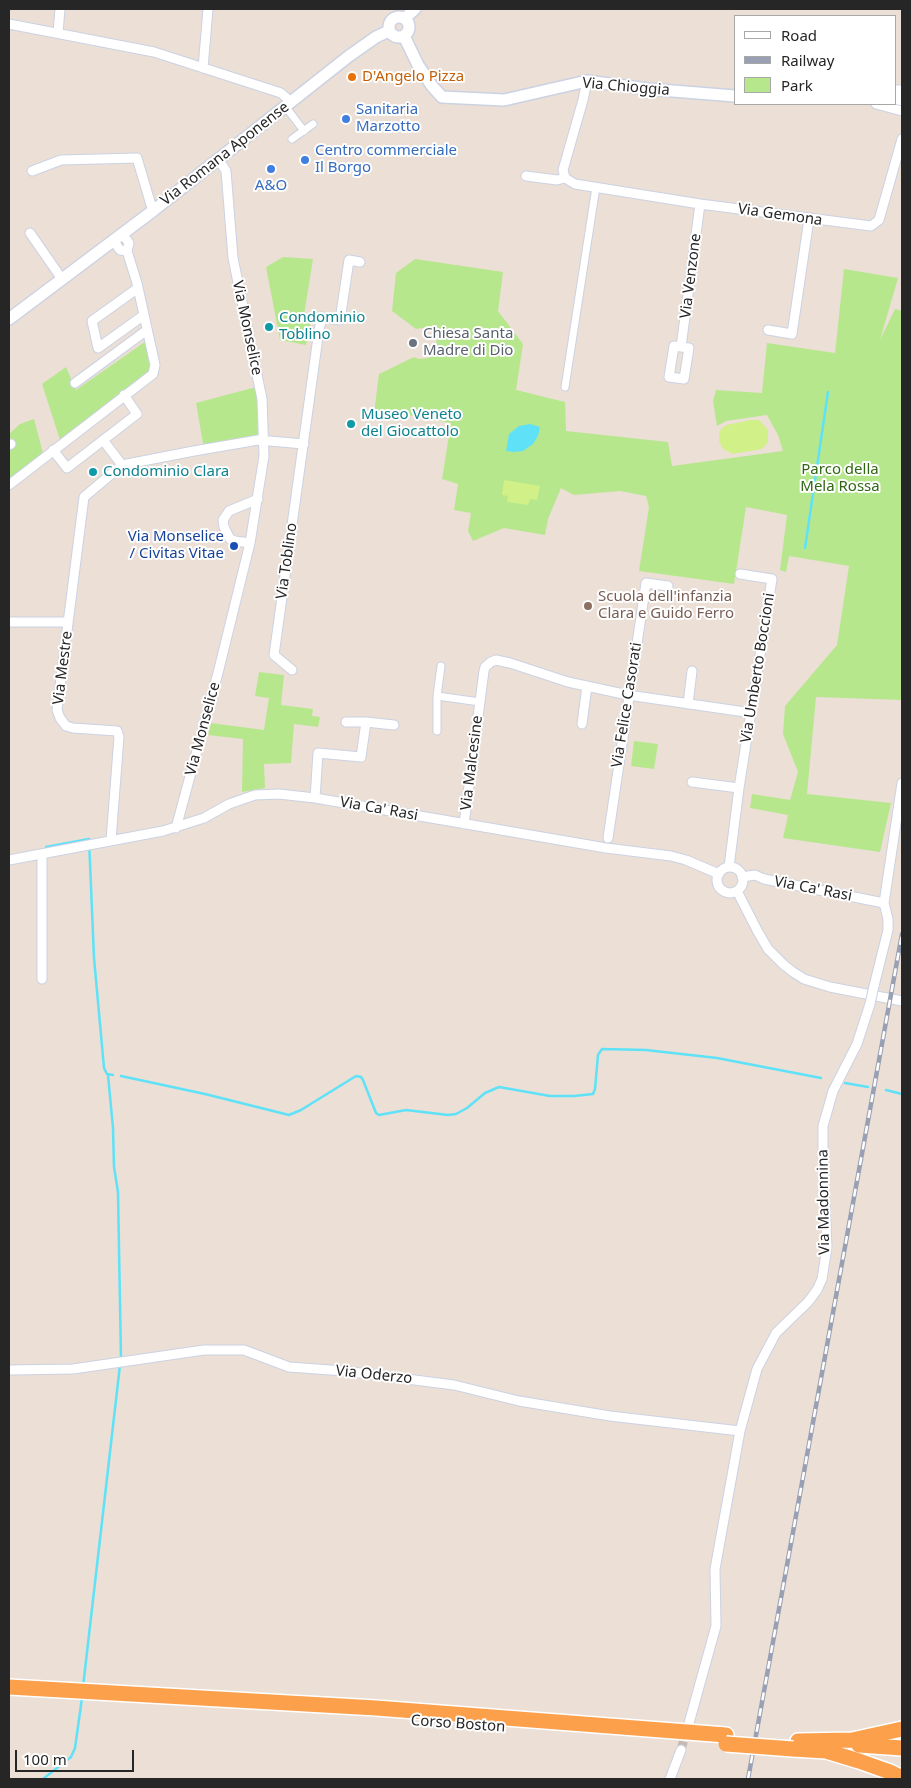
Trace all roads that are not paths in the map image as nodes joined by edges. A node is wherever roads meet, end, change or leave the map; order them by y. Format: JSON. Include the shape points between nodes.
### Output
{"nodes":[{"id":1,"x":60,"y":9,"type":"edge"},
{"id":2,"x":208,"y":9,"type":"edge"},
{"id":3,"x":415,"y":9,"type":"edge"},
{"id":4,"x":405,"y":18,"type":"junction"},
{"id":5,"x":9,"y":24,"type":"edge"},
{"id":6,"x":389,"y":31,"type":"junction"},
{"id":7,"x":58,"y":33,"type":"junction"},
{"id":8,"x":404,"y":36,"type":"junction"},
{"id":9,"x":204,"y":68,"type":"junction"},
{"id":10,"x":587,"y":81,"type":"junction"},
{"id":11,"x":734,"y":96,"type":"edge"},
{"id":12,"x":288,"y":104,"type":"junction"},
{"id":13,"x":880,"y":105,"type":"edge"},
{"id":14,"x":902,"y":111,"type":"edge"},
{"id":15,"x":313,"y":124,"type":"dead end"},
{"id":16,"x":304,"y":131,"type":"junction"},
{"id":17,"x":292,"y":139,"type":"dead end"},
{"id":18,"x":902,"y":139,"type":"edge"},
{"id":19,"x":219,"y":160,"type":"junction"},
{"id":20,"x":32,"y":171,"type":"dead end"},
{"id":21,"x":526,"y":176,"type":"dead end"},
{"id":22,"x":565,"y":178,"type":"junction"},
{"id":23,"x":596,"y":187,"type":"junction"},
{"id":24,"x":700,"y":204,"type":"junction"},
{"id":25,"x":154,"y":210,"type":"junction"},
{"id":26,"x":809,"y":219,"type":"junction"},
{"id":27,"x":30,"y":233,"type":"dead end"},
{"id":28,"x":118,"y":237,"type":"junction"},
{"id":29,"x":360,"y":262,"type":"dead end"},
{"id":30,"x":62,"y":279,"type":"junction"},
{"id":31,"x":138,"y":288,"type":"junction"},
{"id":32,"x":144,"y":314,"type":"junction"},
{"id":33,"x":9,"y":319,"type":"edge"},
{"id":34,"x":147,"y":330,"type":"junction"},
{"id":35,"x":768,"y":330,"type":"dead end"},
{"id":36,"x":682,"y":347,"type":"junction"},
{"id":37,"x":98,"y":348,"type":"junction"},
{"id":38,"x":102,"y":363,"type":"junction"},
{"id":39,"x":75,"y":383,"type":"dead end"},
{"id":40,"x":565,"y":387,"type":"dead end"},
{"id":41,"x":124,"y":395,"type":"junction"},
{"id":42,"x":103,"y":440,"type":"junction"},
{"id":43,"x":264,"y":440,"type":"junction"},
{"id":44,"x":304,"y":444,"type":"junction"},
{"id":45,"x":53,"y":450,"type":"junction"},
{"id":46,"x":122,"y":465,"type":"junction"},
{"id":47,"x":9,"y":485,"type":"edge"},
{"id":48,"x":258,"y":499,"type":"junction"},
{"id":49,"x":250,"y":543,"type":"junction"},
{"id":50,"x":740,"y":574,"type":"dead end"},
{"id":51,"x":668,"y":586,"type":"dead end"},
{"id":52,"x":9,"y":622,"type":"edge"},
{"id":53,"x":68,"y":622,"type":"junction"},
{"id":54,"x":441,"y":666,"type":"dead end"},
{"id":55,"x":292,"y":670,"type":"dead end"},
{"id":56,"x":692,"y":671,"type":"dead end"},
{"id":57,"x":587,"y":686,"type":"junction"},
{"id":58,"x":628,"y":694,"type":"junction"},
{"id":59,"x":437,"y":696,"type":"junction"},
{"id":60,"x":480,"y":702,"type":"junction"},
{"id":61,"x":688,"y":704,"type":"junction"},
{"id":62,"x":752,"y":713,"type":"junction"},
{"id":63,"x":346,"y":722,"type":"dead end"},
{"id":64,"x":366,"y":722,"type":"junction"},
{"id":65,"x":582,"y":724,"type":"dead end"},
{"id":66,"x":394,"y":725,"type":"dead end"},
{"id":67,"x":437,"y":731,"type":"dead end"},
{"id":68,"x":692,"y":782,"type":"dead end"},
{"id":69,"x":902,"y":783,"type":"edge"},
{"id":70,"x":739,"y":788,"type":"junction"},
{"id":71,"x":314,"y":798,"type":"junction"},
{"id":72,"x":464,"y":824,"type":"junction"},
{"id":73,"x":176,"y":828,"type":"junction"},
{"id":74,"x":608,"y":838,"type":"joint"},
{"id":75,"x":111,"y":840,"type":"junction"},
{"id":76,"x":606,"y":848,"type":"junction"},
{"id":77,"x":42,"y":854,"type":"junction"},
{"id":78,"x":9,"y":860,"type":"edge"},
{"id":79,"x":729,"y":867,"type":"junction"},
{"id":80,"x":719,"y":874,"type":"junction"},
{"id":81,"x":742,"y":877,"type":"junction"},
{"id":82,"x":737,"y":891,"type":"junction"},
{"id":83,"x":884,"y":903,"type":"junction"},
{"id":84,"x":42,"y":979,"type":"dead end"},
{"id":85,"x":902,"y":1001,"type":"edge"},
{"id":86,"x":9,"y":1370,"type":"edge"},
{"id":87,"x":740,"y":1430,"type":"junction"},
{"id":88,"x":9,"y":1687,"type":"edge"},
{"id":89,"x":9,"y":1696,"type":"edge"},
{"id":90,"x":689,"y":1723,"type":"tunnel mouth"},
{"id":91,"x":902,"y":1729,"type":"edge"},
{"id":92,"x":726,"y":1740,"type":"junction"},
{"id":93,"x":798,"y":1744,"type":"junction"},
{"id":94,"x":902,"y":1748,"type":"edge"},
{"id":95,"x":681,"y":1750,"type":"tunnel mouth"},
{"id":96,"x":826,"y":1751,"type":"junction"},
{"id":97,"x":902,"y":1758,"type":"edge"},
{"id":98,"x":902,"y":1778,"type":"edge"},
{"id":99,"x":670,"y":1779,"type":"edge"}],
"edges":[{"from":1,"to":7,"type":"street"},
{"from":2,"to":9,"type":"street"},
{"from":3,"to":4,"type":"street","name":"Via Romana Aponense"},
{"from":4,"to":6,"type":"street","name":"Via Romana Aponense","via":[[392,18]]},
{"from":4,"to":8,"type":"street","via":[[409,27]]},
{"from":5,"to":7,"type":"street"},
{"from":6,"to":8,"type":"street","via":[[394,36]]},
{"from":6,"to":12,"type":"street","name":"Via Romana Aponense","via":[[349,56]]},
{"from":7,"to":9,"type":"street","via":[[154,52]]},
{"from":8,"to":10,"type":"street","name":"Via Chioggia","via":[[423,72],[442,96],[504,100]]},
{"from":9,"to":12,"type":"street","via":[[281,93]]},
{"from":10,"to":11,"type":"street","name":"Via Chioggia"},
{"from":10,"to":22,"type":"street","via":[[563,170]]},
{"from":12,"to":16,"type":"street"},
{"from":12,"to":19,"type":"street","name":"Via Romana Aponense"},
{"from":13,"to":14,"type":"street"},
{"from":15,"to":16,"type":"street"},
{"from":16,"to":17,"type":"street"},
{"from":18,"to":26,"type":"street","name":"Via Gemona","via":[[876,224],[865,226]]},
{"from":19,"to":25,"type":"street","name":"Via Romana Aponense"},
{"from":19,"to":43,"type":"street","name":"Via Monselice","via":[[226,171],[233,258],[262,398]]},
{"from":20,"to":25,"type":"street","via":[[61,160],[137,158]]},
{"from":21,"to":22,"type":"street","name":"Via Gemona"},
{"from":22,"to":23,"type":"street","name":"Via Gemona","via":[[575,184]]},
{"from":23,"to":24,"type":"street","name":"Via Gemona"},
{"from":23,"to":40,"type":"street"},
{"from":24,"to":26,"type":"street","name":"Via Gemona"},
{"from":24,"to":36,"type":"street","name":"Via Venzone"},
{"from":25,"to":28,"type":"street","name":"Via Romana Aponense"},
{"from":26,"to":35,"type":"street","via":[[792,334]]},
{"from":27,"to":30,"type":"street"},
{"from":28,"to":30,"type":"street","name":"Via Romana Aponense"},
{"from":28,"to":31,"type":"street","via":[[120,250],[127,252]]},
{"from":29,"to":44,"type":"street","name":"Via Toblino","via":[[350,260],[340,320],[322,317]]},
{"from":30,"to":33,"type":"street","name":"Via Romana Aponense"},
{"from":31,"to":32,"type":"street"},
{"from":31,"to":37,"type":"street","via":[[92,321]]},
{"from":32,"to":34,"type":"street"},
{"from":32,"to":37,"type":"street"},
{"from":34,"to":38,"type":"street"},
{"from":34,"to":41,"type":"street","via":[[155,364],[153,374]]},
{"from":36,"to":36,"type":"street","name":"Via Venzone","via":[[689,348],[684,379],[669,377],[674,346]]},
{"from":37,"to":38,"type":"street"},
{"from":38,"to":39,"type":"street"},
{"from":41,"to":42,"type":"street","via":[[138,414]]},
{"from":41,"to":45,"type":"street"},
{"from":42,"to":45,"type":"street","via":[[67,468]]},
{"from":42,"to":46,"type":"street"},
{"from":43,"to":44,"type":"street"},
{"from":43,"to":46,"type":"street","name":"Via Mestre"},
{"from":43,"to":48,"type":"street","name":"Via Monselice"},
{"from":44,"to":55,"type":"street","name":"Via Toblino","via":[[274,655]]},
{"from":45,"to":47,"type":"street"},
{"from":46,"to":53,"type":"street","name":"Via Mestre","via":[[84,497]]},
{"from":48,"to":49,"type":"street","name":"Via Monselice"},
{"from":48,"to":49,"type":"street","via":[[229,511],[223,520],[230,539]]},
{"from":49,"to":73,"type":"street","name":"Via Monselice"},
{"from":50,"to":62,"type":"street","name":"Via Umberto Boccioni","via":[[772,579]]},
{"from":51,"to":58,"type":"street","name":"Via Felice Casorati","via":[[646,583]]},
{"from":52,"to":53,"type":"street"},
{"from":53,"to":75,"type":"street","name":"Via Mestre","via":[[57,710],[60,718],[66,726],[117,731],[120,737]]},
{"from":54,"to":59,"type":"street"},
{"from":56,"to":61,"type":"street"},
{"from":57,"to":58,"type":"street","name":"Via Malcesine"},
{"from":57,"to":60,"type":"street","name":"Via Malcesine","via":[[496,660],[485,667]]},
{"from":57,"to":65,"type":"street"},
{"from":58,"to":61,"type":"street","name":"Via Malcesine"},
{"from":58,"to":74,"type":"street","name":"Via Felice Casorati"},
{"from":59,"to":60,"type":"street","name":"Via Malcesine"},
{"from":59,"to":67,"type":"street"},
{"from":60,"to":72,"type":"street","name":"Via Malcesine"},
{"from":61,"to":62,"type":"street","name":"Via Malcesine"},
{"from":62,"to":70,"type":"street","name":"Via Umberto Boccioni"},
{"from":63,"to":64,"type":"street"},
{"from":64,"to":66,"type":"street"},
{"from":64,"to":71,"type":"street","via":[[361,757],[318,753]]},
{"from":68,"to":70,"type":"street"},
{"from":69,"to":83,"type":"street","name":"Via Madonnina"},
{"from":70,"to":79,"type":"street","name":"Via Umberto Boccioni"},
{"from":71,"to":72,"type":"street","name":"Via Ca' Rasi"},
{"from":71,"to":73,"type":"street","name":"Via Ca' Rasi","via":[[255,795]]},
{"from":72,"to":76,"type":"street","name":"Via Ca' Rasi"},
{"from":73,"to":75,"type":"street","name":"Via Ca' Rasi"},
{"from":74,"to":76,"type":"street","name":"Via Felice Casorati"},
{"from":75,"to":77,"type":"street","name":"Via Ca' Rasi"},
{"from":76,"to":80,"type":"street","name":"Via Ca' Rasi","via":[[686,860]]},
{"from":77,"to":78,"type":"street","name":"Via Ca' Rasi"},
{"from":77,"to":84,"type":"street"},
{"from":79,"to":80,"type":"street"},
{"from":79,"to":81,"type":"street","via":[[736,869]]},
{"from":80,"to":82,"type":"street","via":[[717,882],[721,890]]},
{"from":81,"to":82,"type":"street","via":[[742,885]]},
{"from":81,"to":83,"type":"street","name":"Via Ca' Rasi","via":[[755,876]]},
{"from":82,"to":85,"type":"street","via":[[768,948],[793,972],[830,987]]},
{"from":83,"to":87,"type":"street","name":"Via Madonnina","bridge":true,"via":[[888,930],[870,1004],[857,1044],[833,1091],[823,1126],[827,1246],[822,1279],[808,1302],[776,1333],[758,1369]]},
{"from":86,"to":87,"type":"street","name":"Via Oderzo","via":[[73,1369],[204,1350],[244,1350],[289,1367],[454,1385],[519,1401],[610,1416]]},
{"from":87,"to":90,"type":"street","name":"Via Madonnina","via":[[715,1569],[716,1626]]},
{"from":88,"to":92,"type":"highway","name":"Corso Boston","via":[[376,1708]]},
{"from":89,"to":92,"type":"highway","name":"Corso Boston"},
{"from":91,"to":93,"type":"highway","name":"Corso Boston","via":[[852,1740]]},
{"from":92,"to":93,"type":"highway","name":"Corso Boston"},
{"from":93,"to":94,"type":"highway"},
{"from":93,"to":96,"type":"highway","name":"Corso Boston"},
{"from":95,"to":99,"type":"street"},
{"from":96,"to":97,"type":"highway"},
{"from":96,"to":98,"type":"highway","name":"Corso Boston","via":[[859,1760]]}]}
